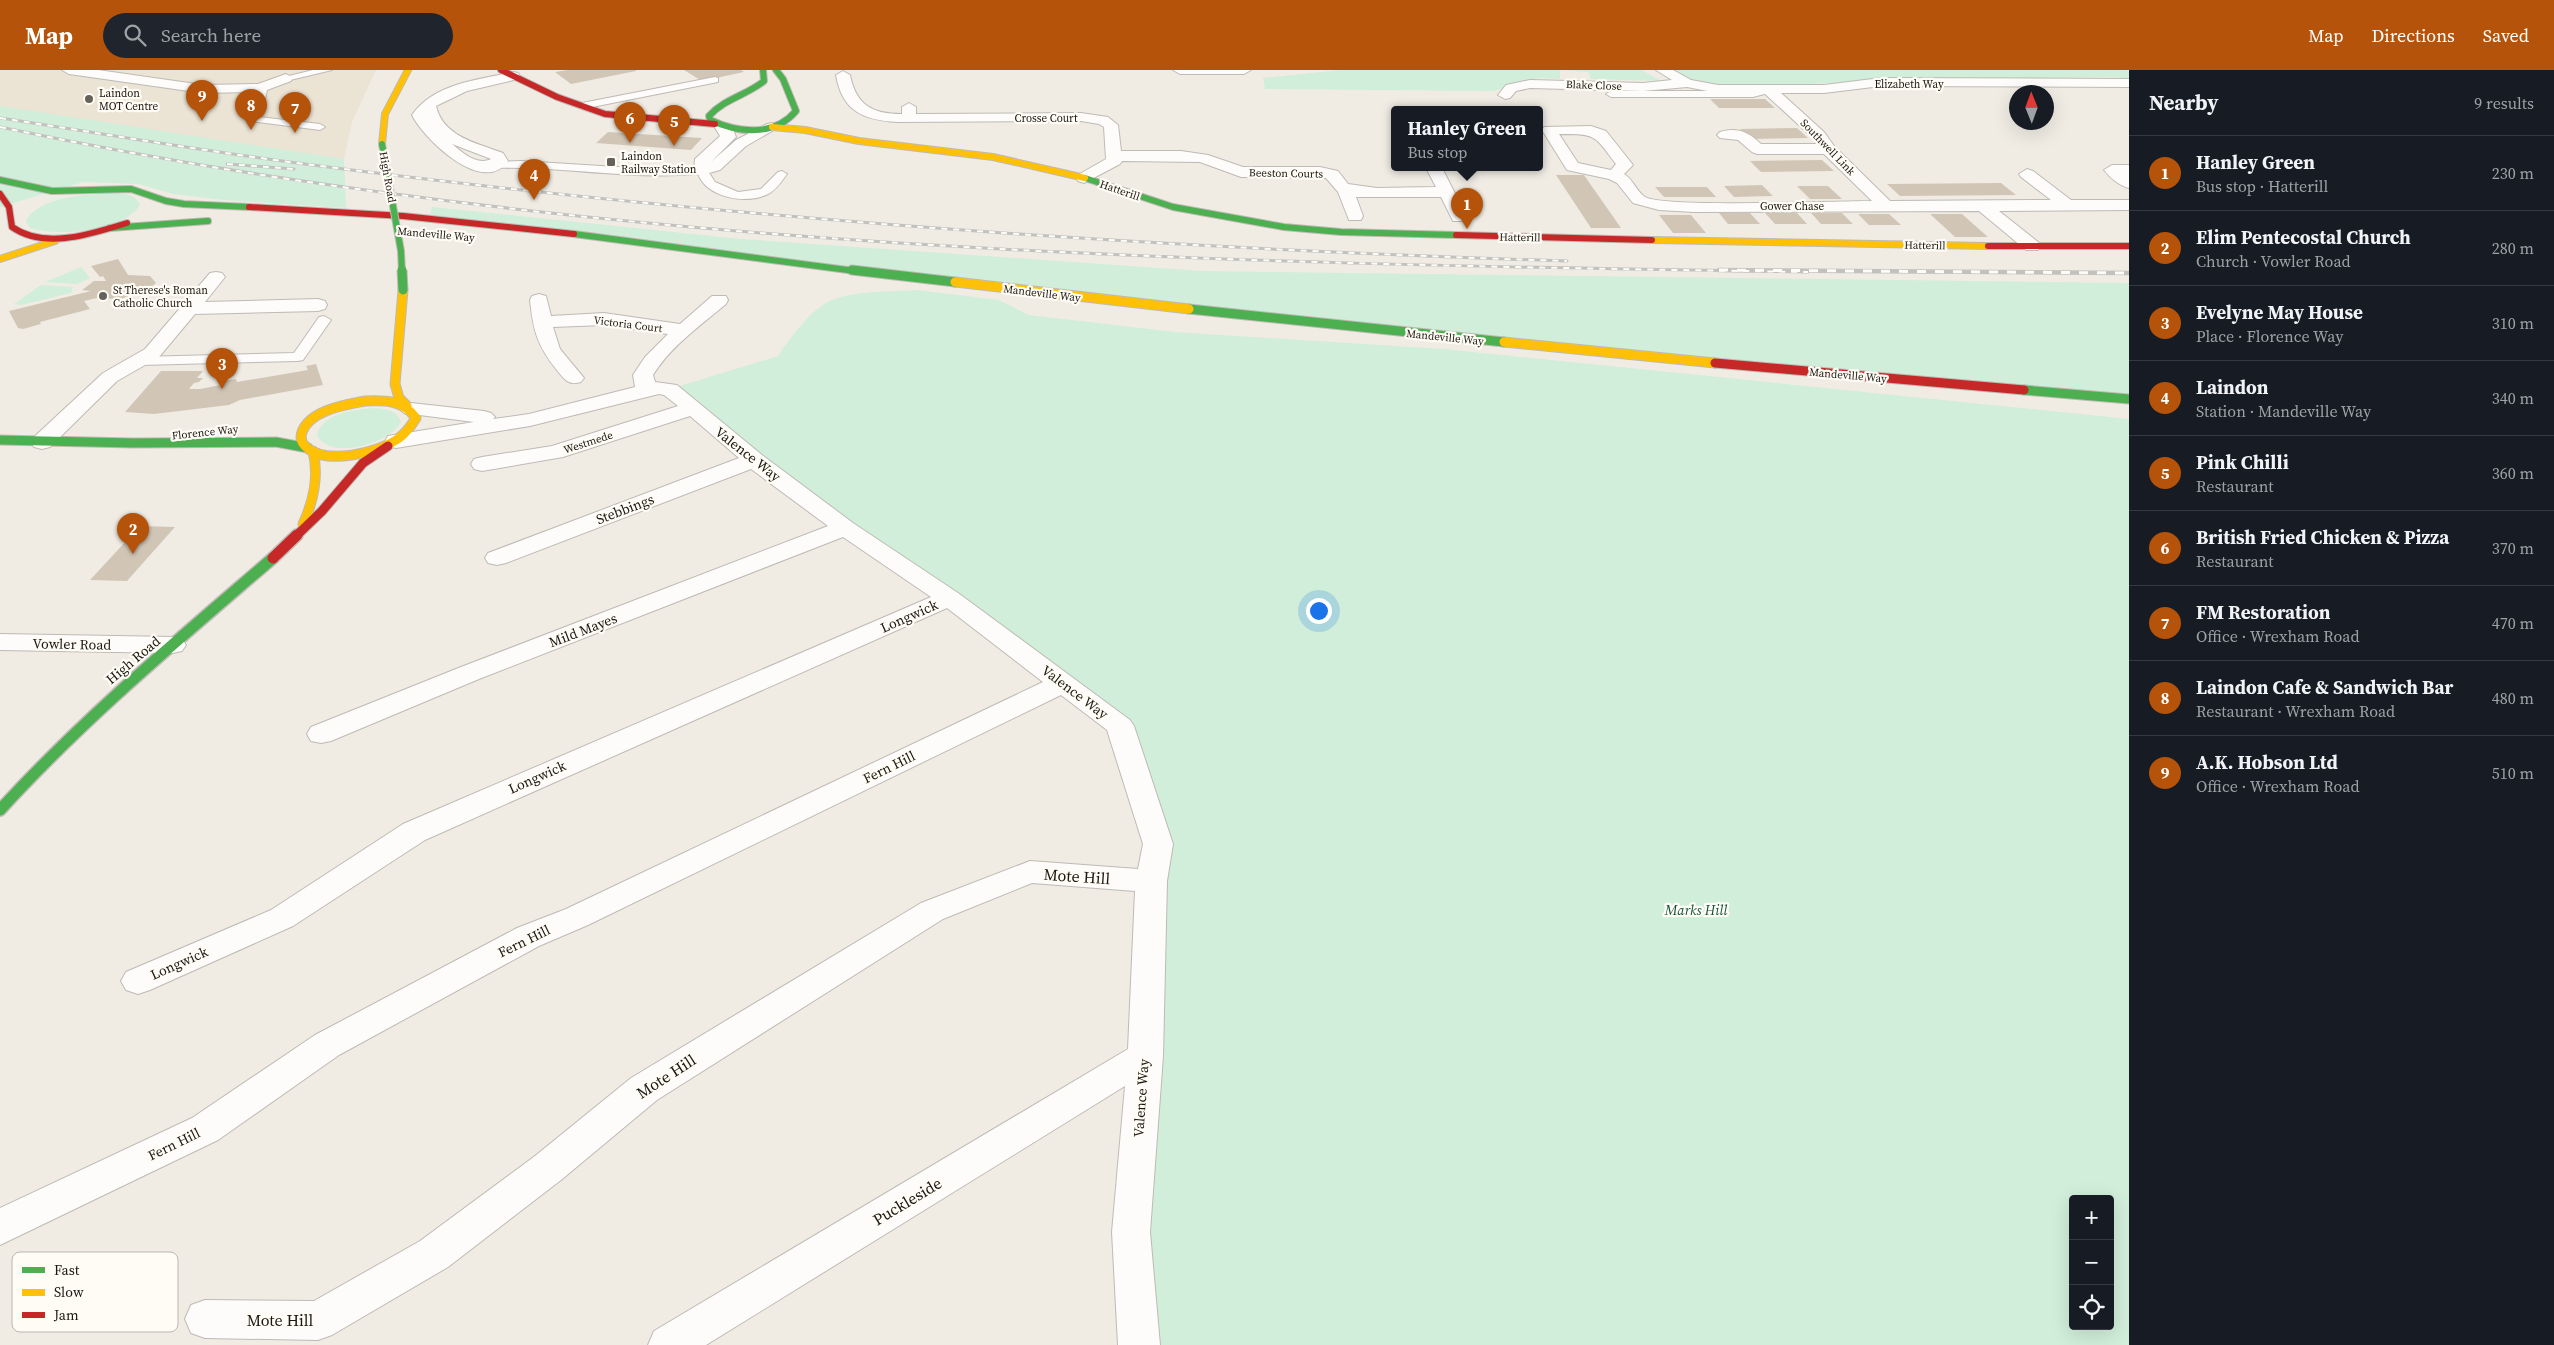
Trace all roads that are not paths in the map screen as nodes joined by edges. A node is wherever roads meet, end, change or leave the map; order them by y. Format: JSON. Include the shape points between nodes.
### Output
{"nodes":[{"id":1,"x":76,"y":70,"type":"edge"},
{"id":2,"x":327,"y":70,"type":"edge"},
{"id":3,"x":408,"y":70,"type":"edge"},
{"id":4,"x":763,"y":70,"type":"edge"},
{"id":5,"x":776,"y":70,"type":"edge"},
{"id":6,"x":1180,"y":70,"type":"edge"},
{"id":7,"x":1244,"y":70,"type":"edge"},
{"id":8,"x":1663,"y":70,"type":"edge"},
{"id":9,"x":507,"y":73,"type":"edge"},
{"id":10,"x":843,"y":75,"type":"dead end"},
{"id":11,"x":286,"y":78,"type":"joint"},
{"id":12,"x":715,"y":80,"type":"dead end"},
{"id":13,"x":1687,"y":83,"type":"junction"},
{"id":14,"x":2129,"y":83,"type":"edge"},
{"id":15,"x":1769,"y":90,"type":"junction"},
{"id":16,"x":259,"y":94,"type":"junction"},
{"id":17,"x":1611,"y":94,"type":"dead end"},
{"id":18,"x":1505,"y":95,"type":"dead end"},
{"id":19,"x":756,"y":100,"type":"dead end"},
{"id":20,"x":779,"y":101,"type":"dead end"},
{"id":21,"x":727,"y":104,"type":"junction"},
{"id":22,"x":582,"y":106,"type":"junction"},
{"id":23,"x":795,"y":110,"type":"junction"},
{"id":24,"x":718,"y":125,"type":"junction"},
{"id":25,"x":320,"y":127,"type":"dead end"},
{"id":26,"x":772,"y":127,"type":"junction"},
{"id":27,"x":1724,"y":135,"type":"dead end"},
{"id":28,"x":891,"y":144,"type":"junction"},
{"id":29,"x":1828,"y":149,"type":"junction"},
{"id":30,"x":1116,"y":156,"type":"junction"},
{"id":31,"x":490,"y":158,"type":"joint"},
{"id":32,"x":708,"y":164,"type":"junction"},
{"id":33,"x":2129,"y":170,"type":"edge"},
{"id":34,"x":1435,"y":171,"type":"edge"},
{"id":35,"x":782,"y":174,"type":"dead end"},
{"id":36,"x":1614,"y":174,"type":"dead end"},
{"id":37,"x":2027,"y":174,"type":"dead end"},
{"id":38,"x":1084,"y":178,"type":"junction"},
{"id":39,"x":0,"y":180,"type":"edge"},
{"id":40,"x":2129,"y":183,"type":"edge"},
{"id":41,"x":90,"y":190,"type":"junction"},
{"id":42,"x":1345,"y":190,"type":"junction"},
{"id":43,"x":764,"y":192,"type":"junction"},
{"id":44,"x":1445,"y":192,"type":"junction"},
{"id":45,"x":0,"y":194,"type":"edge"},
{"id":46,"x":148,"y":194,"type":"junction"},
{"id":47,"x":40,"y":202,"type":"dead end"},
{"id":48,"x":2067,"y":205,"type":"junction"},
{"id":49,"x":2129,"y":205,"type":"edge"},
{"id":50,"x":1886,"y":206,"type":"junction"},
{"id":51,"x":1982,"y":206,"type":"junction"},
{"id":52,"x":24,"y":210,"type":"dead end"},
{"id":53,"x":1355,"y":216,"type":"dead end"},
{"id":54,"x":1459,"y":217,"type":"dead end"},
{"id":55,"x":221,"y":221,"type":"dead end"},
{"id":56,"x":12,"y":224,"type":"junction"},
{"id":57,"x":110,"y":228,"type":"junction"},
{"id":58,"x":386,"y":230,"type":"dead end"},
{"id":59,"x":412,"y":232,"type":"dead end"},
{"id":60,"x":90,"y":234,"type":"junction"},
{"id":61,"x":4,"y":236,"type":"dead end"},
{"id":62,"x":553,"y":244,"type":"dead end"},
{"id":63,"x":2032,"y":246,"type":"junction"},
{"id":64,"x":2129,"y":246,"type":"edge"},
{"id":65,"x":0,"y":259,"type":"edge"},
{"id":66,"x":762,"y":260,"type":"junction"},
{"id":67,"x":216,"y":277,"type":"dead end"},
{"id":68,"x":539,"y":300,"type":"dead end"},
{"id":69,"x":719,"y":300,"type":"dead end"},
{"id":70,"x":192,"y":308,"type":"junction"},
{"id":71,"x":321,"y":312,"type":"joint"},
{"id":72,"x":542,"y":322,"type":"junction"},
{"id":73,"x":683,"y":330,"type":"junction"},
{"id":74,"x":399,"y":352,"type":"junction"},
{"id":75,"x":140,"y":361,"type":"junction"},
{"id":76,"x":387,"y":369,"type":"dead end"},
{"id":77,"x":574,"y":378,"type":"dead end"},
{"id":78,"x":367,"y":387,"type":"dead end"},
{"id":79,"x":646,"y":390,"type":"junction"},
{"id":80,"x":2129,"y":399,"type":"edge"},
{"id":81,"x":409,"y":408,"type":"junction"},
{"id":82,"x":332,"y":409,"type":"junction"},
{"id":83,"x":691,"y":409,"type":"junction"},
{"id":84,"x":558,"y":413,"type":"junction"},
{"id":85,"x":293,"y":420,"type":"dead end"},
{"id":86,"x":222,"y":431,"type":"dead end"},
{"id":87,"x":0,"y":440,"type":"edge"},
{"id":88,"x":42,"y":442,"type":"junction"},
{"id":89,"x":80,"y":443,"type":"junction"},
{"id":90,"x":392,"y":444,"type":"junction"},
{"id":91,"x":310,"y":449,"type":"junction"},
{"id":92,"x":754,"y":460,"type":"junction"},
{"id":93,"x":482,"y":464,"type":"dead end"},
{"id":94,"x":846,"y":528,"type":"junction"},
{"id":95,"x":292,"y":539,"type":"junction"},
{"id":96,"x":497,"y":558,"type":"dead end"},
{"id":97,"x":949,"y":598,"type":"junction"},
{"id":98,"x":0,"y":642,"type":"edge"},
{"id":99,"x":173,"y":645,"type":"junction"},
{"id":100,"x":1063,"y":684,"type":"junction"},
{"id":101,"x":321,"y":734,"type":"dead end"},
{"id":102,"x":0,"y":810,"type":"edge"},
{"id":103,"x":1151,"y":881,"type":"junction"},
{"id":104,"x":138,"y":981,"type":"dead end"},
{"id":105,"x":1145,"y":1056,"type":"junction"},
{"id":106,"x":0,"y":1227,"type":"edge"},
{"id":107,"x":205,"y":1319,"type":"dead end"},
{"id":108,"x":669,"y":1345,"type":"edge"},
{"id":109,"x":1139,"y":1345,"type":"edge"}],
"edges":[{"from":1,"to":16,"type":"street"},
{"from":2,"to":11,"type":"lane"},
{"from":3,"to":74,"type":"street","name":"High Road","bridge":true,"via":[[384,111],[379,133],[401,251],[404,290]]},
{"from":4,"to":21,"type":"street","via":[[765,77],[758,88]]},
{"from":5,"to":23,"type":"street","via":[[785,78]]},
{"from":6,"to":7,"type":"street"},
{"from":8,"to":13,"type":"street","name":"Elizabeth Way"},
{"from":9,"to":22,"type":"street"},
{"from":9,"to":31,"type":"street","via":[[448,93],[428,105],[436,123],[448,135]]},
{"from":10,"to":30,"type":"street","name":"Crosse Court","via":[[850,101],[875,117],[909,113],[1093,118],[1111,125]]},
{"from":11,"to":16,"type":"street"},
{"from":12,"to":22,"type":"lane"},
{"from":13,"to":15,"type":"street","name":"Elizabeth Way","via":[[1718,89]]},
{"from":13,"to":18,"type":"street","name":"Blake Close","via":[[1643,87],[1530,84],[1511,88]]},
{"from":14,"to":15,"type":"street","name":"Elizabeth Way","via":[[1881,82],[1824,89]]},
{"from":15,"to":17,"type":"lane","via":[[1753,94]]},
{"from":15,"to":29,"type":"street","name":"Southwell Link","via":[[1819,135]]},
{"from":16,"to":25,"type":"lane","via":[[254,119]]},
{"from":19,"to":21,"type":"street"},
{"from":20,"to":23,"type":"street","name":"Hatterill"},
{"from":21,"to":22,"type":"street","via":[[694,110],[637,112]]},
{"from":21,"to":24,"type":"street","via":[[709,116]]},
{"from":22,"to":24,"type":"street","name":"Hatterill","via":[[610,116]]},
{"from":23,"to":26,"type":"street","name":"Hatterill","via":[[791,120]]},
{"from":23,"to":28,"type":"street","name":"Hatterill","via":[[830,130]]},
{"from":24,"to":26,"type":"street","name":"Hatterill","via":[[745,129]]},
{"from":24,"to":32,"type":"street","via":[[728,132],[726,141]]},
{"from":26,"to":28,"type":"street","name":"Hatterill"},
{"from":26,"to":32,"type":"street"},
{"from":27,"to":29,"type":"street","via":[[1742,135],[1757,149]]},
{"from":28,"to":38,"type":"street","name":"Hatterill","via":[[993,157]]},
{"from":29,"to":50,"type":"street","name":"Southwell Link"},
{"from":30,"to":38,"type":"street","via":[[1107,167]]},
{"from":30,"to":42,"type":"street","name":"Beeston Courts","via":[[1202,158],[1241,172],[1320,172],[1332,174]]},
{"from":31,"to":32,"type":"lane","via":[[652,174]]},
{"from":32,"to":43,"type":"lane","via":[[712,176],[719,182],[738,189]]},
{"from":32,"to":43,"type":"lane","via":[[706,182],[716,189],[744,194]]},
{"from":33,"to":40,"type":"street","via":[[2112,170]]},
{"from":34,"to":44,"type":"street"},
{"from":35,"to":43,"type":"lane"},
{"from":36,"to":50,"type":"street","name":"Gower Chase","via":[[1639,200],[1659,204],[1694,207]]},
{"from":37,"to":48,"type":"street"},
{"from":38,"to":63,"type":"street","name":"Hatterill","via":[[1205,214],[1284,227],[1341,232]]},
{"from":39,"to":41,"type":"street","name":"Mandeville Way","via":[[46,190]]},
{"from":41,"to":46,"type":"street","name":"Mandeville Way","via":[[118,188]]},
{"from":41,"to":47,"type":"street","name":"Mandeville Way"},
{"from":42,"to":44,"type":"street"},
{"from":42,"to":53,"type":"street"},
{"from":44,"to":54,"type":"street"},
{"from":45,"to":56,"type":"street","via":[[9,206]]},
{"from":46,"to":57,"type":"street","via":[[155,201],[146,213]]},
{"from":46,"to":66,"type":"street","name":"Mandeville Way","via":[[184,204],[346,211],[493,225]]},
{"from":48,"to":49,"type":"street","name":"Gower Chase"},
{"from":48,"to":51,"type":"street","name":"Gower Chase"},
{"from":50,"to":51,"type":"street","name":"Gower Chase"},
{"from":51,"to":63,"type":"street"},
{"from":52,"to":56,"type":"street"},
{"from":55,"to":57,"type":"street","via":[[164,222]]},
{"from":56,"to":60,"type":"street","via":[[15,231],[27,235]]},
{"from":56,"to":61,"type":"street"},
{"from":57,"to":60,"type":"street"},
{"from":58,"to":59,"type":"street","name":"Mandeville Way"},
{"from":60,"to":65,"type":"street","via":[[48,243]]},
{"from":62,"to":66,"type":"street","name":"Mandeville Way"},
{"from":63,"to":64,"type":"street","name":"Hatterill"},
{"from":66,"to":80,"type":"street","name":"Mandeville Way","via":[[1409,333]]},
{"from":67,"to":70,"type":"street"},
{"from":68,"to":72,"type":"street"},
{"from":69,"to":73,"type":"street"},
{"from":70,"to":71,"type":"street"},
{"from":70,"to":75,"type":"street","via":[[157,348]]},
{"from":71,"to":75,"type":"lane","via":[[298,357]]},
{"from":72,"to":73,"type":"street","name":"Victoria Court","via":[[604,319]]},
{"from":72,"to":77,"type":"street","via":[[551,350]]},
{"from":73,"to":79,"type":"street","via":[[646,368],[643,375]]},
{"from":74,"to":76,"type":"street"},
{"from":74,"to":81,"type":"street","name":"High Road","via":[[396,388],[401,401]]},
{"from":75,"to":88,"type":"street","via":[[110,377]]},
{"from":78,"to":82,"type":"street"},
{"from":79,"to":83,"type":"street","name":"Valence Way","via":[[670,389]]},
{"from":79,"to":84,"type":"street","name":"Valence Way"},
{"from":81,"to":82,"type":"street","via":[[393,401],[374,401]]},
{"from":81,"to":84,"type":"street","name":"Valence Way","via":[[498,418]]},
{"from":81,"to":90,"type":"street","name":"High Road","via":[[416,418],[414,427]]},
{"from":82,"to":85,"type":"street"},
{"from":82,"to":91,"type":"street","name":"High Road","via":[[313,420],[302,432],[301,440]]},
{"from":83,"to":92,"type":"street","name":"Valence Way"},
{"from":83,"to":93,"type":"street","name":"Westmede","via":[[555,452]]},
{"from":84,"to":90,"type":"street","name":"Valence Way"},
{"from":86,"to":89,"type":"street","name":"Florence Way"},
{"from":87,"to":88,"type":"street","name":"Florence Way"},
{"from":88,"to":89,"type":"street","name":"Florence Way"},
{"from":89,"to":91,"type":"street","name":"Florence Way","via":[[276,442]]},
{"from":90,"to":91,"type":"street","name":"Florence Way","via":[[344,455],[327,455]]},
{"from":90,"to":95,"type":"street","name":"High Road","via":[[363,463],[322,511]]},
{"from":91,"to":95,"type":"street","name":"High Road","via":[[317,470],[315,492],[304,523]]},
{"from":92,"to":94,"type":"street","name":"Valence Way"},
{"from":92,"to":96,"type":"street","name":"Stebbings"},
{"from":94,"to":97,"type":"street","name":"Valence Way"},
{"from":94,"to":101,"type":"street","name":"Mild Mayes"},
{"from":95,"to":99,"type":"street","name":"High Road"},
{"from":97,"to":100,"type":"street","name":"Valence Way"},
{"from":97,"to":104,"type":"street","name":"Longwick","via":[[414,832],[282,918]]},
{"from":98,"to":99,"type":"street","name":"Vowler Road"},
{"from":99,"to":102,"type":"street","name":"High Road","via":[[82,726]]},
{"from":100,"to":103,"type":"street","name":"Valence Way","via":[[1120,726],[1158,844]]},
{"from":100,"to":106,"type":"street","name":"Fern Hill","via":[[577,917],[528,937],[327,1045],[205,1129]]},
{"from":103,"to":105,"type":"street","name":"Valence Way"},
{"from":103,"to":107,"type":"street","name":"Mote Hill","via":[[1030,872],[932,911],[644,1089],[548,1168],[434,1254],[318,1322]]},
{"from":105,"to":108,"type":"street","name":"Puckleside"},
{"from":105,"to":109,"type":"street","name":"Valence Way","via":[[1131,1232]]}]}
